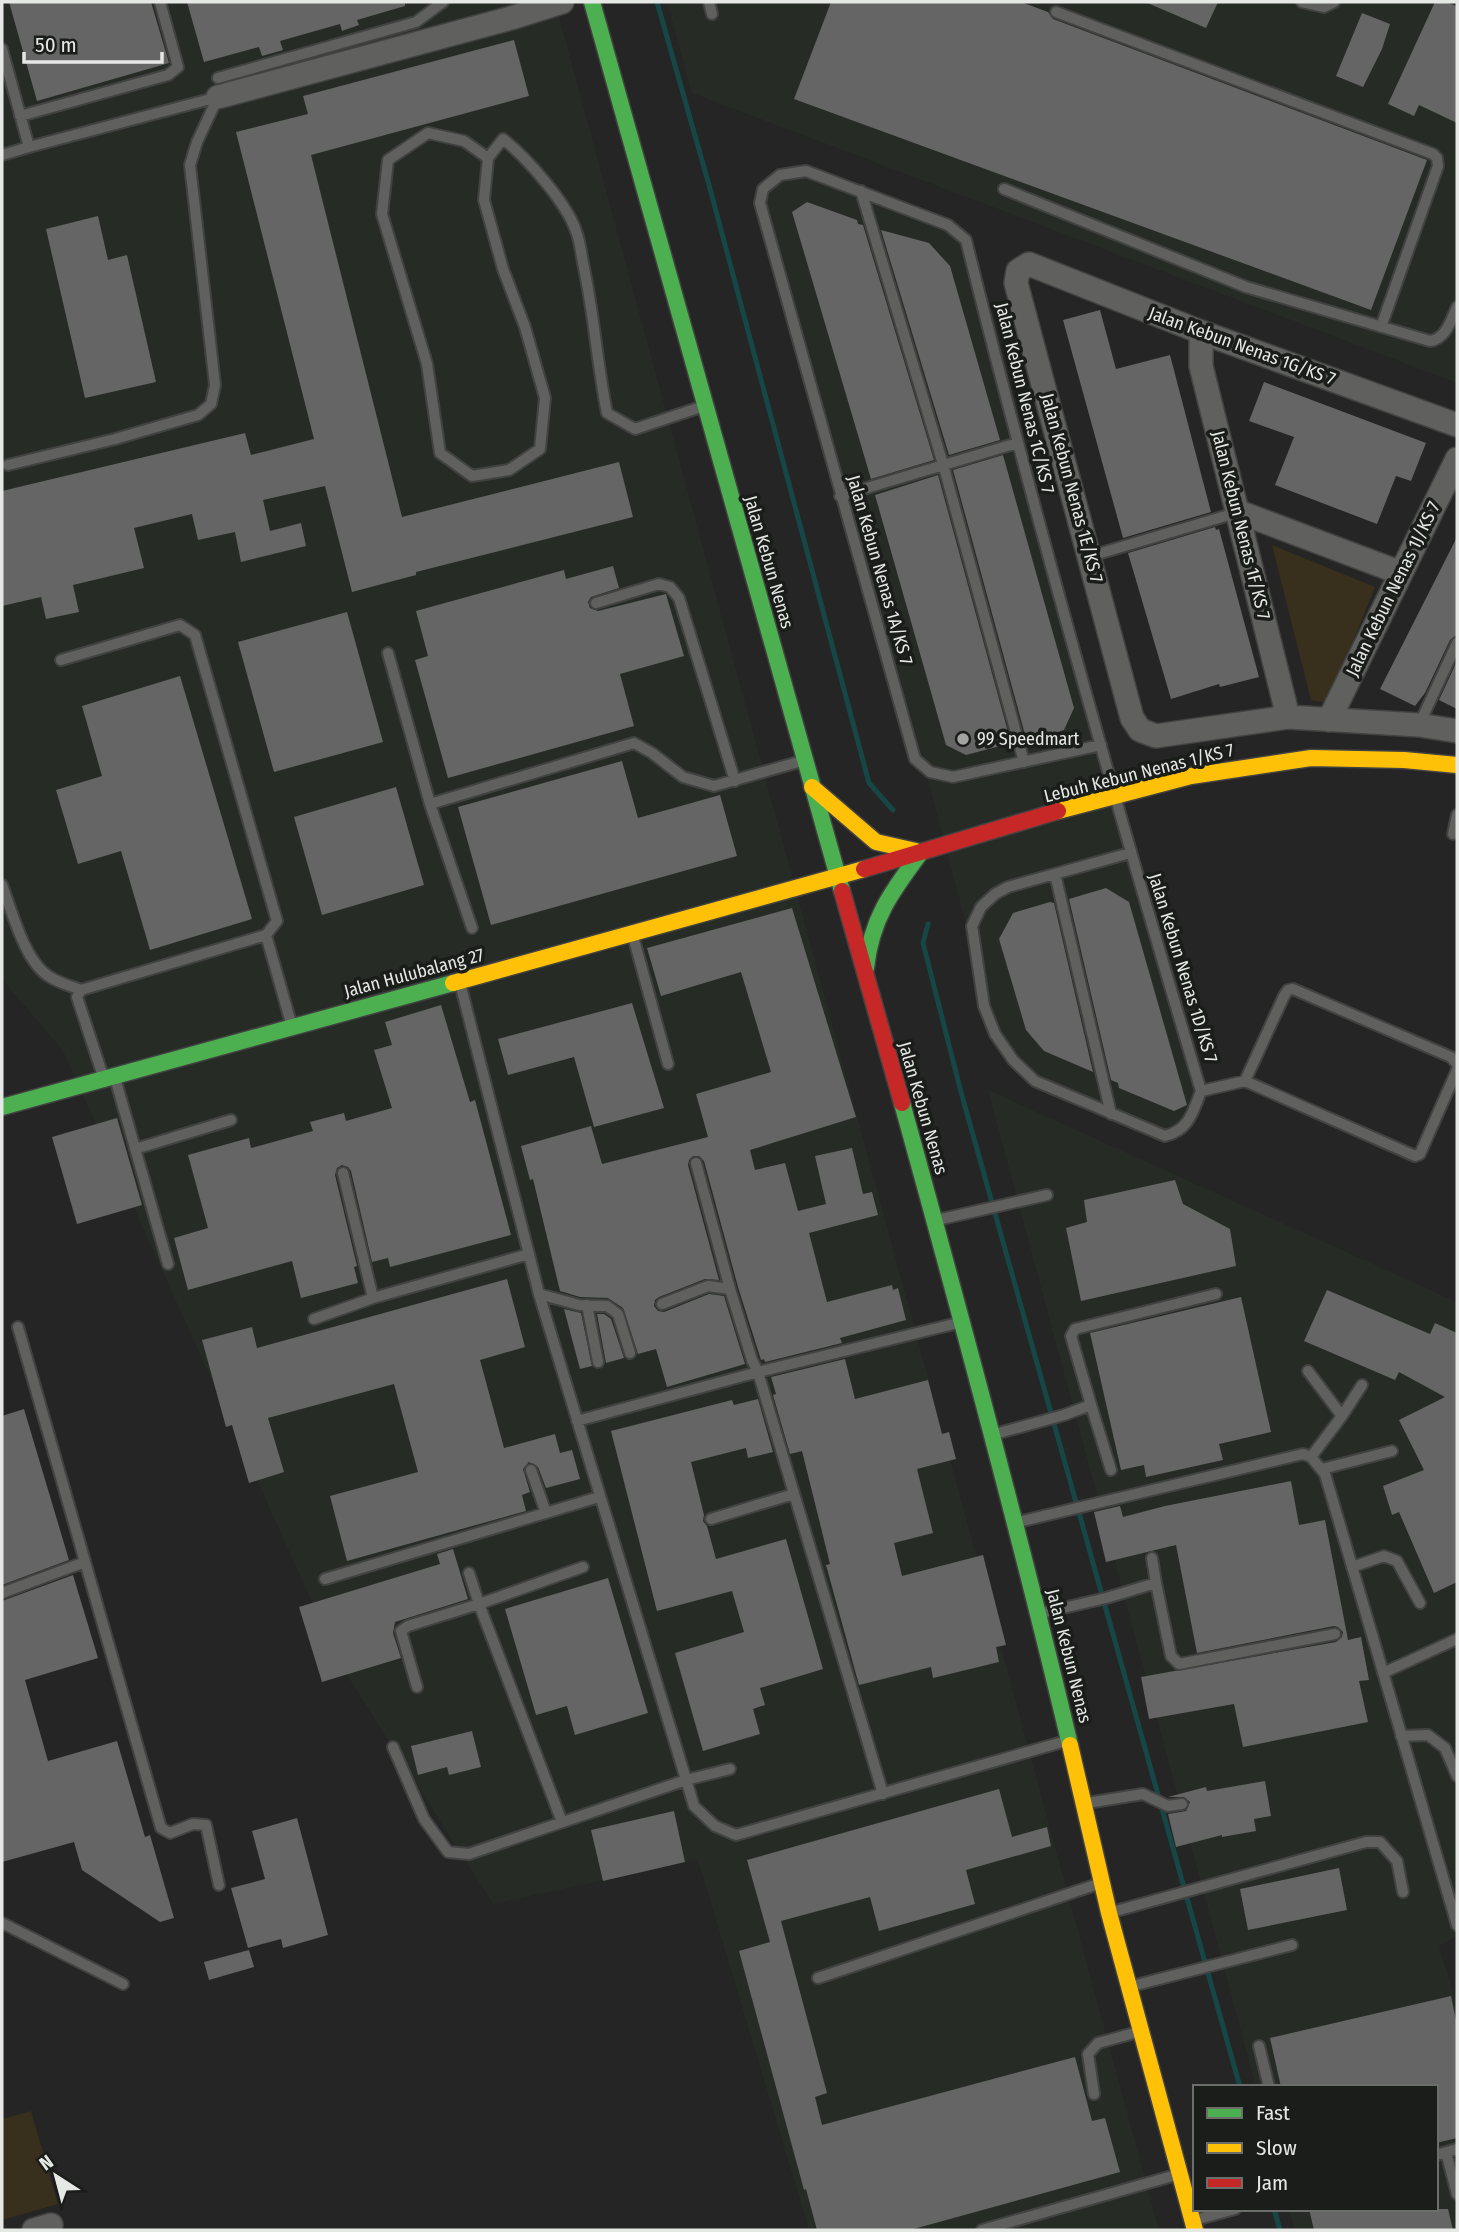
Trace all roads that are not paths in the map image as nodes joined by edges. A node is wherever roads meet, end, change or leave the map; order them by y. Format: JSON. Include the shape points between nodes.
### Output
{"nodes":[{"id":1,"x":160,"y":2,"type":"edge"},
{"id":2,"x":443,"y":2,"type":"edge"},
{"id":3,"x":562,"y":2,"type":"edge"},
{"id":4,"x":592,"y":2,"type":"edge"},
{"id":5,"x":709,"y":2,"type":"edge"},
{"id":6,"x":1302,"y":2,"type":"edge"},
{"id":7,"x":1334,"y":2,"type":"edge"},
{"id":8,"x":1056,"y":12,"type":"dead end"},
{"id":9,"x":712,"y":14,"type":"dead end"},
{"id":10,"x":2,"y":49,"type":"edge"},
{"id":11,"x":218,"y":87,"type":"junction"},
{"id":12,"x":20,"y":116,"type":"junction"},
{"id":13,"x":29,"y":147,"type":"junction"},
{"id":14,"x":2,"y":155,"type":"edge"},
{"id":15,"x":488,"y":158,"type":"junction"},
{"id":16,"x":1004,"y":189,"type":"dead end"},
{"id":17,"x":860,"y":191,"type":"junction"},
{"id":18,"x":760,"y":203,"type":"joint"},
{"id":19,"x":1029,"y":264,"type":"joint"},
{"id":20,"x":1457,"y":307,"type":"edge"},
{"id":21,"x":1381,"y":327,"type":"junction"},
{"id":22,"x":1201,"y":332,"type":"junction"},
{"id":23,"x":705,"y":406,"type":"junction"},
{"id":24,"x":1457,"y":425,"type":"edge"},
{"id":25,"x":1017,"y":443,"type":"junction"},
{"id":26,"x":1457,"y":458,"type":"edge"},
{"id":27,"x":943,"y":464,"type":"junction"},
{"id":28,"x":8,"y":465,"type":"dead end"},
{"id":29,"x":840,"y":496,"type":"junction"},
{"id":30,"x":1239,"y":512,"type":"junction"},
{"id":31,"x":1090,"y":556,"type":"junction"},
{"id":32,"x":1401,"y":573,"type":"junction"},
{"id":33,"x":596,"y":603,"type":"dead end"},
{"id":34,"x":1457,"y":643,"type":"edge"},
{"id":35,"x":388,"y":653,"type":"dead end"},
{"id":36,"x":61,"y":660,"type":"dead end"},
{"id":37,"x":1288,"y":717,"type":"junction"},
{"id":38,"x":1329,"y":720,"type":"junction"},
{"id":39,"x":1419,"y":725,"type":"junction"},
{"id":40,"x":1457,"y":731,"type":"edge"},
{"id":41,"x":1101,"y":745,"type":"junction"},
{"id":42,"x":805,"y":760,"type":"junction"},
{"id":43,"x":1024,"y":762,"type":"junction"},
{"id":44,"x":1457,"y":765,"type":"edge"},
{"id":45,"x":735,"y":781,"type":"junction"},
{"id":46,"x":812,"y":787,"type":"junction"},
{"id":47,"x":1114,"y":795,"type":"junction"},
{"id":48,"x":430,"y":804,"type":"junction"},
{"id":49,"x":1457,"y":815,"type":"edge"},
{"id":50,"x":1453,"y":834,"type":"dead end"},
{"id":51,"x":916,"y":853,"type":"junction"},
{"id":52,"x":1130,"y":853,"type":"junction"},
{"id":53,"x":1055,"y":874,"type":"junction"},
{"id":54,"x":837,"y":877,"type":"junction"},
{"id":55,"x":2,"y":885,"type":"edge"},
{"id":56,"x":472,"y":928,"type":"dead end"},
{"id":57,"x":633,"y":933,"type":"junction"},
{"id":58,"x":266,"y":935,"type":"junction"},
{"id":59,"x":865,"y":974,"type":"junction"},
{"id":60,"x":459,"y":981,"type":"junction"},
{"id":61,"x":81,"y":990,"type":"junction"},
{"id":62,"x":292,"y":1027,"type":"junction"},
{"id":63,"x":668,"y":1064,"type":"dead end"},
{"id":64,"x":1457,"y":1064,"type":"edge"},
{"id":65,"x":1457,"y":1070,"type":"edge"},
{"id":66,"x":109,"y":1077,"type":"junction"},
{"id":67,"x":1245,"y":1081,"type":"junction"},
{"id":68,"x":1201,"y":1091,"type":"junction"},
{"id":69,"x":2,"y":1107,"type":"edge"},
{"id":70,"x":1111,"y":1114,"type":"junction"},
{"id":71,"x":231,"y":1121,"type":"dead end"},
{"id":72,"x":135,"y":1149,"type":"junction"},
{"id":73,"x":696,"y":1163,"type":"dead end"},
{"id":74,"x":343,"y":1173,"type":"dead end"},
{"id":75,"x":1047,"y":1195,"type":"dead end"},
{"id":76,"x":935,"y":1220,"type":"junction"},
{"id":77,"x":528,"y":1254,"type":"junction"},
{"id":78,"x":168,"y":1264,"type":"dead end"},
{"id":79,"x":730,"y":1289,"type":"junction"},
{"id":80,"x":539,"y":1294,"type":"junction"},
{"id":81,"x":1216,"y":1294,"type":"dead end"},
{"id":82,"x":373,"y":1298,"type":"junction"},
{"id":83,"x":662,"y":1304,"type":"dead end"},
{"id":84,"x":587,"y":1305,"type":"junction"},
{"id":85,"x":314,"y":1319,"type":"dead end"},
{"id":86,"x":963,"y":1322,"type":"junction"},
{"id":87,"x":18,"y":1327,"type":"dead end"},
{"id":88,"x":630,"y":1353,"type":"dead end"},
{"id":89,"x":598,"y":1362,"type":"dead end"},
{"id":90,"x":1308,"y":1371,"type":"dead end"},
{"id":91,"x":758,"y":1372,"type":"junction"},
{"id":92,"x":1362,"y":1385,"type":"dead end"},
{"id":93,"x":1091,"y":1405,"type":"junction"},
{"id":94,"x":1342,"y":1416,"type":"junction"},
{"id":95,"x":577,"y":1421,"type":"junction"},
{"id":96,"x":993,"y":1435,"type":"junction"},
{"id":97,"x":1392,"y":1451,"type":"dead end"},
{"id":98,"x":1311,"y":1457,"type":"junction"},
{"id":99,"x":1322,"y":1469,"type":"junction"},
{"id":100,"x":531,"y":1470,"type":"dead end"},
{"id":101,"x":1111,"y":1470,"type":"dead end"},
{"id":102,"x":794,"y":1494,"type":"junction"},
{"id":103,"x":600,"y":1497,"type":"junction"},
{"id":104,"x":547,"y":1513,"type":"junction"},
{"id":105,"x":711,"y":1519,"type":"dead end"},
{"id":106,"x":1015,"y":1522,"type":"junction"},
{"id":107,"x":1152,"y":1558,"type":"dead end"},
{"id":108,"x":85,"y":1562,"type":"junction"},
{"id":109,"x":583,"y":1567,"type":"dead end"},
{"id":110,"x":1352,"y":1567,"type":"junction"},
{"id":111,"x":469,"y":1573,"type":"dead end"},
{"id":112,"x":325,"y":1579,"type":"dead end"},
{"id":113,"x":1156,"y":1583,"type":"junction"},
{"id":114,"x":2,"y":1594,"type":"edge"},
{"id":115,"x":1420,"y":1603,"type":"dead end"},
{"id":116,"x":479,"y":1604,"type":"junction"},
{"id":117,"x":1039,"y":1614,"type":"junction"},
{"id":118,"x":1335,"y":1634,"type":"dead end"},
{"id":119,"x":1457,"y":1639,"type":"edge"},
{"id":120,"x":1383,"y":1673,"type":"junction"},
{"id":121,"x":417,"y":1687,"type":"dead end"},
{"id":122,"x":1401,"y":1736,"type":"junction"},
{"id":123,"x":1070,"y":1740,"type":"junction"},
{"id":124,"x":393,"y":1747,"type":"dead end"},
{"id":125,"x":730,"y":1769,"type":"dead end"},
{"id":126,"x":1457,"y":1776,"type":"edge"},
{"id":127,"x":686,"y":1780,"type":"junction"},
{"id":128,"x":883,"y":1794,"type":"junction"},
{"id":129,"x":1084,"y":1803,"type":"junction"},
{"id":130,"x":1182,"y":1804,"type":"dead end"},
{"id":131,"x":562,"y":1822,"type":"junction"},
{"id":132,"x":1102,"y":1883,"type":"junction"},
{"id":133,"x":219,"y":1885,"type":"dead end"},
{"id":134,"x":1403,"y":1892,"type":"dead end"},
{"id":135,"x":1109,"y":1913,"type":"junction"},
{"id":136,"x":2,"y":1923,"type":"edge"},
{"id":137,"x":1457,"y":1925,"type":"edge"},
{"id":138,"x":1292,"y":1945,"type":"dead end"},
{"id":139,"x":818,"y":1978,"type":"dead end"},
{"id":140,"x":123,"y":1984,"type":"dead end"},
{"id":141,"x":1128,"y":1986,"type":"junction"},
{"id":142,"x":1140,"y":2031,"type":"junction"},
{"id":143,"x":1259,"y":2046,"type":"dead end"},
{"id":144,"x":1269,"y":2085,"type":"edge"},
{"id":145,"x":1094,"y":2094,"type":"dead end"},
{"id":146,"x":1446,"y":2152,"type":"edge"},
{"id":147,"x":1179,"y":2174,"type":"junction"},
{"id":148,"x":1457,"y":2194,"type":"edge"},
{"id":149,"x":1230,"y":2211,"type":"edge"},
{"id":150,"x":1193,"y":2225,"type":"edge"},
{"id":151,"x":982,"y":2230,"type":"edge"}],
"edges":[{"from":1,"to":12,"type":"lane","via":[[178,67],[168,75]]},
{"from":2,"to":11,"type":"lane","via":[[416,22]]},
{"from":3,"to":11,"type":"street"},
{"from":4,"to":23,"type":"street","name":"Jalan Kebun Nenas"},
{"from":5,"to":9,"type":"lane"},
{"from":6,"to":7,"type":"lane","via":[[1324,7]]},
{"from":8,"to":21,"type":"lane","via":[[1433,154],[1438,166]]},
{"from":10,"to":12,"type":"lane"},
{"from":11,"to":13,"type":"lane"},
{"from":11,"to":28,"type":"lane","via":[[190,165],[215,385],[211,404],[198,415]]},
{"from":12,"to":13,"type":"lane"},
{"from":13,"to":14,"type":"lane"},
{"from":15,"to":15,"type":"lane","via":[[484,200],[545,398],[540,449],[509,470],[472,476],[440,453],[427,364],[382,214],[388,160],[428,133],[464,141]]},
{"from":15,"to":23,"type":"lane","via":[[503,139],[525,157],[576,230],[607,414],[635,429]]},
{"from":16,"to":21,"type":"lane","via":[[1246,287]]},
{"from":17,"to":18,"type":"lane","name":"Jalan Kebun Nenas 1C/KS 7","via":[[806,170],[780,175],[763,189]]},
{"from":17,"to":25,"type":"lane","name":"Jalan Kebun Nenas 1C/KS 7","via":[[948,225],[966,240]]},
{"from":17,"to":27,"type":"lane"},
{"from":18,"to":29,"type":"lane","name":"Jalan Kebun Nenas 1A/KS 7"},
{"from":19,"to":22,"type":"street","name":"Jalan Kebun Nenas 1G/KS 7"},
{"from":19,"to":31,"type":"street","name":"Jalan Kebun Nenas 1E/KS 7","via":[[1018,271],[1016,283]]},
{"from":20,"to":21,"type":"lane","via":[[1438,340]]},
{"from":22,"to":24,"type":"street","name":"Jalan Kebun Nenas 1G/KS 7"},
{"from":22,"to":30,"type":"street","name":"Jalan Kebun Nenas 1F/KS 7","via":[[1201,366]]},
{"from":23,"to":42,"type":"street","name":"Jalan Kebun Nenas"},
{"from":25,"to":27,"type":"lane"},
{"from":25,"to":41,"type":"lane","name":"Jalan Kebun Nenas 1C/KS 7"},
{"from":26,"to":32,"type":"street","name":"Jalan Kebun Nenas 1J/KS 7"},
{"from":27,"to":29,"type":"lane"},
{"from":27,"to":43,"type":"lane"},
{"from":29,"to":43,"type":"lane","name":"Jalan Kebun Nenas 1A/KS 7","via":[[915,759],[930,772],[953,777]]},
{"from":30,"to":31,"type":"lane"},
{"from":30,"to":32,"type":"street"},
{"from":30,"to":37,"type":"street","name":"Jalan Kebun Nenas 1F/KS 7"},
{"from":31,"to":37,"type":"street","name":"Jalan Kebun Nenas 1E/KS 7","via":[[1132,718],[1140,730],[1156,736]]},
{"from":32,"to":38,"type":"street","name":"Jalan Kebun Nenas 1J/KS 7"},
{"from":33,"to":45,"type":"lane","via":[[659,584],[670,587],[679,598]]},
{"from":34,"to":39,"type":"lane"},
{"from":35,"to":48,"type":"lane"},
{"from":36,"to":58,"type":"lane","via":[[180,625],[195,635],[277,921]]},
{"from":37,"to":38,"type":"street"},
{"from":38,"to":39,"type":"street"},
{"from":39,"to":40,"type":"street"},
{"from":41,"to":43,"type":"lane","name":"Jalan Kebun Nenas 1A/KS 7"},
{"from":41,"to":47,"type":"lane","name":"Jalan Kebun Nenas 1C/KS 7"},
{"from":42,"to":45,"type":"lane"},
{"from":42,"to":46,"type":"street","name":"Jalan Kebun Nenas"},
{"from":44,"to":47,"type":"street","name":"Lebuh Kebun Nenas 1/KS 7","via":[[1311,758],[1191,776]]},
{"from":45,"to":48,"type":"lane","via":[[714,786],[683,777],[634,743]]},
{"from":46,"to":51,"type":"street","via":[[876,842]]},
{"from":46,"to":54,"type":"street","name":"Jalan Kebun Nenas"},
{"from":47,"to":51,"type":"street","name":"Lebuh Kebun Nenas 1/KS 7"},
{"from":47,"to":52,"type":"lane","name":"Jalan Kebun Nenas 1D/KS 7"},
{"from":48,"to":56,"type":"lane"},
{"from":49,"to":50,"type":"lane"},
{"from":51,"to":54,"type":"street","name":"Lebuh Kebun Nenas 1/KS 7"},
{"from":51,"to":59,"type":"street","via":[[884,902],[867,944]]},
{"from":52,"to":53,"type":"lane"},
{"from":52,"to":68,"type":"lane","name":"Jalan Kebun Nenas 1D/KS 7"},
{"from":53,"to":70,"type":"lane"},
{"from":53,"to":70,"type":"lane","via":[[1008,887],[981,907],[972,926],[984,1006],[995,1034],[1035,1081]]},
{"from":54,"to":57,"type":"street","name":"Jalan Hulubalang 27"},
{"from":54,"to":59,"type":"street","name":"Jalan Kebun Nenas"},
{"from":55,"to":61,"type":"lane","via":[[37,967]]},
{"from":57,"to":60,"type":"street","name":"Jalan Hulubalang 27"},
{"from":57,"to":63,"type":"lane"},
{"from":58,"to":61,"type":"lane"},
{"from":58,"to":62,"type":"lane"},
{"from":59,"to":76,"type":"street","name":"Jalan Kebun Nenas"},
{"from":60,"to":62,"type":"street","name":"Jalan Hulubalang 27"},
{"from":60,"to":77,"type":"lane"},
{"from":61,"to":66,"type":"lane","via":[[77,997]]},
{"from":62,"to":66,"type":"street","name":"Jalan Hulubalang 27"},
{"from":64,"to":67,"type":"lane","via":[[1293,989],[1284,996]]},
{"from":65,"to":67,"type":"lane","via":[[1420,1154],[1415,1156]]},
{"from":66,"to":69,"type":"street","name":"Jalan Hulubalang 27"},
{"from":66,"to":72,"type":"lane"},
{"from":67,"to":68,"type":"lane"},
{"from":68,"to":70,"type":"lane","name":"Jalan Kebun Nenas 1D/KS 7","via":[[1190,1122],[1165,1136]]},
{"from":71,"to":72,"type":"lane"},
{"from":72,"to":78,"type":"lane"},
{"from":73,"to":79,"type":"lane"},
{"from":74,"to":82,"type":"lane"},
{"from":75,"to":76,"type":"lane"},
{"from":76,"to":86,"type":"street","name":"Jalan Kebun Nenas"},
{"from":77,"to":80,"type":"lane"},
{"from":77,"to":82,"type":"lane"},
{"from":79,"to":83,"type":"lane","via":[[708,1286]]},
{"from":79,"to":91,"type":"lane"},
{"from":80,"to":84,"type":"lane"},
{"from":80,"to":95,"type":"lane"},
{"from":81,"to":93,"type":"lane","via":[[1075,1329],[1071,1336]]},
{"from":82,"to":85,"type":"lane"},
{"from":84,"to":88,"type":"lane","via":[[607,1306],[618,1314]]},
{"from":84,"to":89,"type":"lane"},
{"from":86,"to":91,"type":"lane"},
{"from":86,"to":96,"type":"street","name":"Jalan Kebun Nenas"},
{"from":87,"to":108,"type":"lane"},
{"from":90,"to":94,"type":"lane"},
{"from":91,"to":95,"type":"lane"},
{"from":91,"to":102,"type":"lane"},
{"from":92,"to":94,"type":"lane"},
{"from":93,"to":96,"type":"lane"},
{"from":93,"to":101,"type":"lane"},
{"from":94,"to":98,"type":"lane"},
{"from":95,"to":103,"type":"lane"},
{"from":96,"to":106,"type":"street","name":"Jalan Kebun Nenas"},
{"from":97,"to":99,"type":"lane"},
{"from":98,"to":99,"type":"lane"},
{"from":98,"to":106,"type":"lane","via":[[1303,1454]]},
{"from":99,"to":110,"type":"lane"},
{"from":100,"to":104,"type":"lane"},
{"from":102,"to":105,"type":"lane"},
{"from":102,"to":128,"type":"lane"},
{"from":103,"to":104,"type":"lane"},
{"from":103,"to":127,"type":"lane"},
{"from":104,"to":112,"type":"lane"},
{"from":106,"to":117,"type":"street","name":"Jalan Kebun Nenas"},
{"from":107,"to":113,"type":"lane"},
{"from":108,"to":114,"type":"lane"},
{"from":108,"to":133,"type":"lane","via":[[161,1828],[170,1833],[193,1824],[206,1825]]},
{"from":109,"to":116,"type":"lane"},
{"from":110,"to":115,"type":"lane","via":[[1384,1556],[1397,1561]]},
{"from":110,"to":120,"type":"lane"},
{"from":111,"to":116,"type":"lane"},
{"from":113,"to":117,"type":"lane"},
{"from":113,"to":118,"type":"lane","via":[[1171,1656],[1179,1664]]},
{"from":116,"to":121,"type":"lane","via":[[401,1631]]},
{"from":116,"to":131,"type":"lane"},
{"from":117,"to":123,"type":"street","name":"Jalan Kebun Nenas"},
{"from":119,"to":120,"type":"lane"},
{"from":120,"to":122,"type":"lane"},
{"from":122,"to":126,"type":"lane","via":[[1428,1735],[1445,1748]]},
{"from":122,"to":137,"type":"lane"},
{"from":123,"to":128,"type":"lane"},
{"from":123,"to":129,"type":"street","name":"Jalan Kebun Nenas"},
{"from":124,"to":131,"type":"lane","via":[[424,1819],[448,1852],[469,1854]]},
{"from":125,"to":127,"type":"lane"},
{"from":127,"to":128,"type":"lane","via":[[694,1806],[715,1826],[736,1835]]},
{"from":127,"to":131,"type":"lane"},
{"from":129,"to":130,"type":"lane","via":[[1143,1794],[1168,1806]]},
{"from":129,"to":132,"type":"street","name":"Jalan Kebun Nenas"},
{"from":132,"to":135,"type":"street","name":"Jalan Kebun Nenas"},
{"from":132,"to":139,"type":"lane"},
{"from":134,"to":135,"type":"lane","via":[[1397,1861],[1380,1842],[1366,1842]]},
{"from":135,"to":141,"type":"street","name":"Jalan Kebun Nenas"},
{"from":136,"to":140,"type":"lane"},
{"from":138,"to":141,"type":"lane"},
{"from":141,"to":142,"type":"street","name":"Jalan Kebun Nenas"},
{"from":142,"to":145,"type":"lane","via":[[1098,2043],[1088,2054]]},
{"from":142,"to":147,"type":"street","name":"Jalan Kebun Nenas"},
{"from":143,"to":144,"type":"lane"},
{"from":146,"to":148,"type":"lane"},
{"from":147,"to":150,"type":"street","name":"Jalan Kebun Nenas"},
{"from":147,"to":151,"type":"lane"},
{"from":149,"to":150,"type":"lane"}]}
